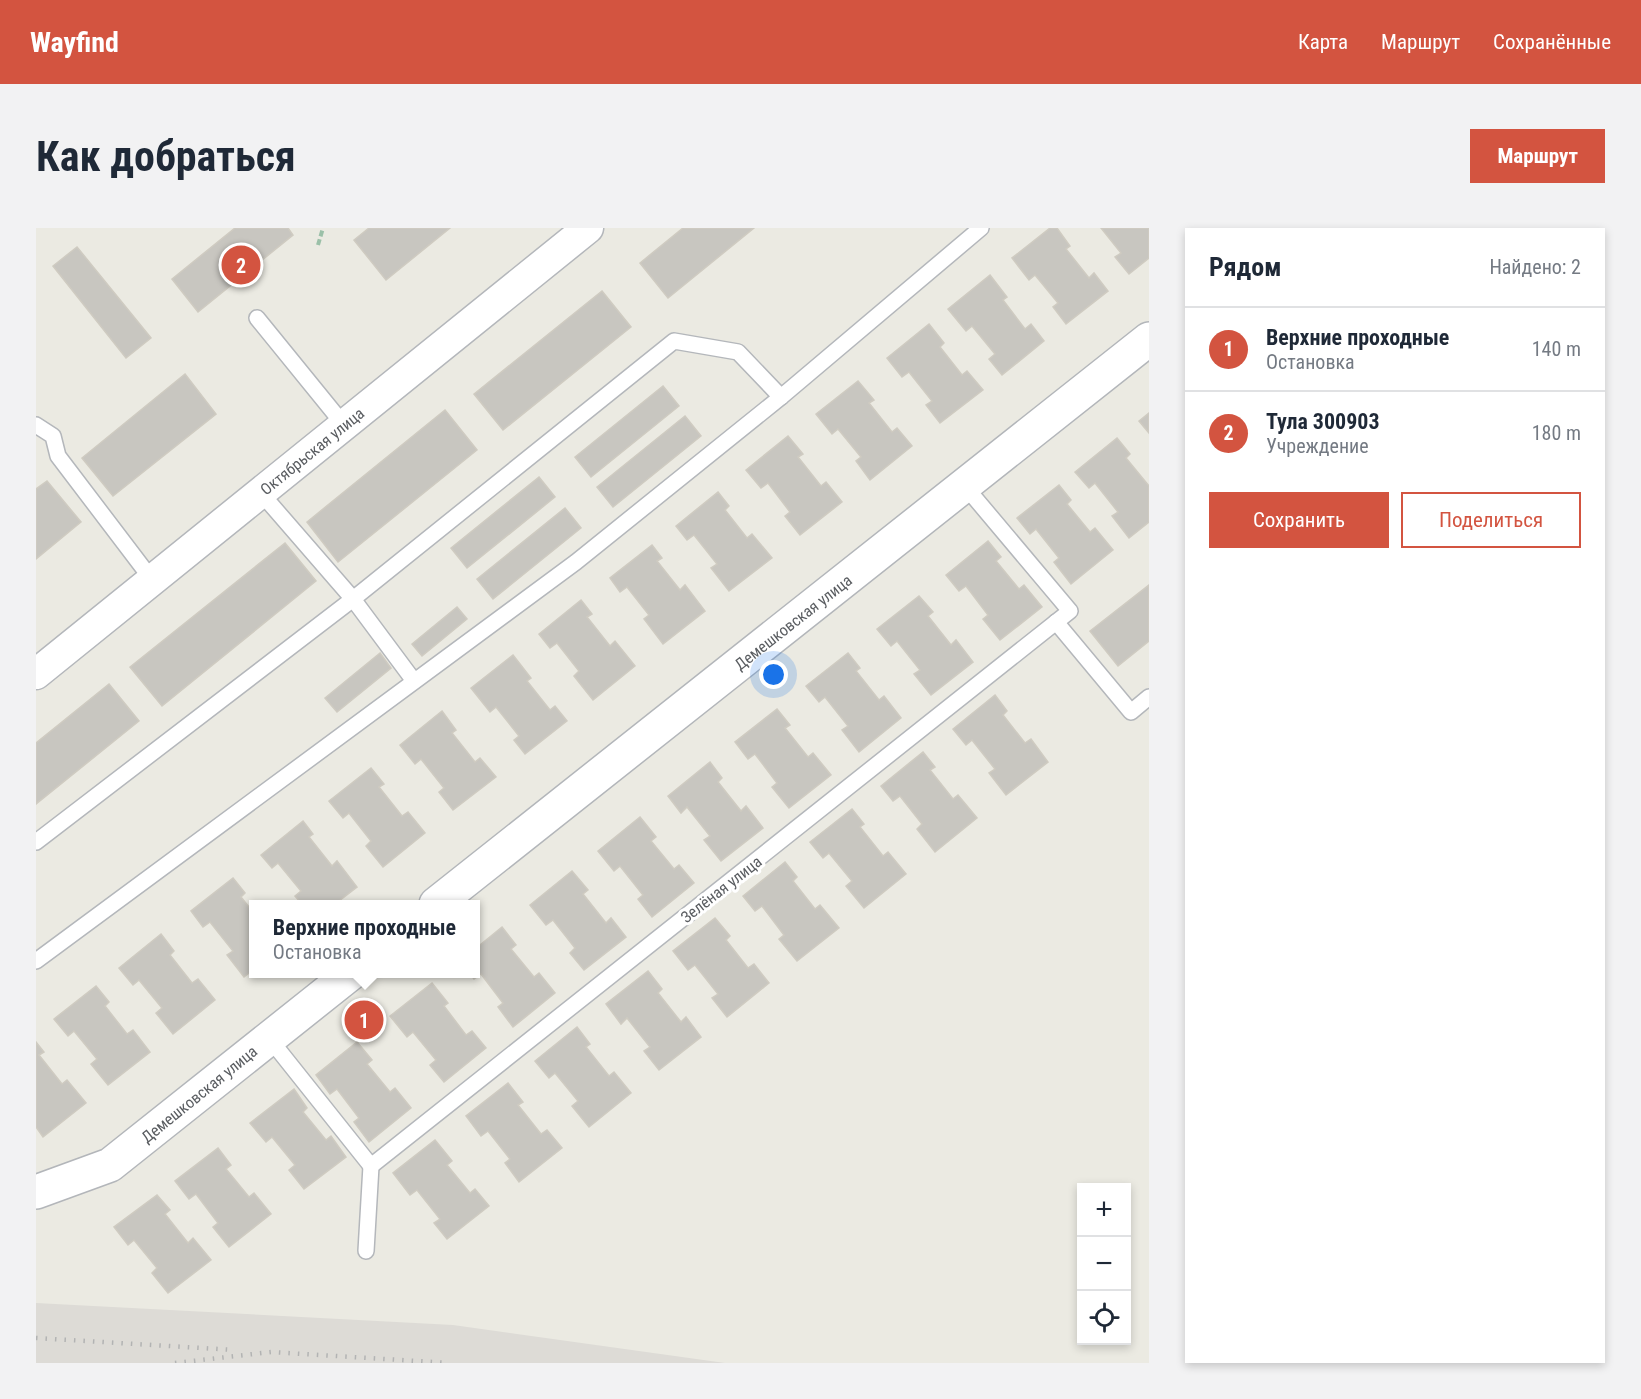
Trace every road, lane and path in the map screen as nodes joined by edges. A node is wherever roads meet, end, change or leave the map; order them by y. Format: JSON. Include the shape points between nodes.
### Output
{"nodes":[{"id":1,"x":323,"y":228,"type":"edge"},
{"id":2,"x":588,"y":228,"type":"edge"},
{"id":3,"x":981,"y":228,"type":"edge"},
{"id":4,"x":318,"y":245,"type":"dead end"},
{"id":5,"x":257,"y":318,"type":"dead end"},
{"id":6,"x":1149,"y":339,"type":"edge"},
{"id":7,"x":781,"y":397,"type":"junction"},
{"id":8,"x":36,"y":425,"type":"edge"},
{"id":9,"x":344,"y":425,"type":"junction"},
{"id":10,"x":964,"y":485,"type":"junction"},
{"id":11,"x":261,"y":493,"type":"junction"},
{"id":12,"x":153,"y":581,"type":"junction"},
{"id":13,"x":353,"y":599,"type":"junction"},
{"id":14,"x":1056,"y":622,"type":"junction"},
{"id":15,"x":36,"y":674,"type":"edge"},
{"id":16,"x":414,"y":681,"type":"junction"},
{"id":17,"x":1149,"y":697,"type":"edge"},
{"id":18,"x":36,"y":842,"type":"edge"},
{"id":19,"x":441,"y":900,"type":"edge"},
{"id":20,"x":36,"y":961,"type":"edge"},
{"id":21,"x":345,"y":978,"type":"edge"},
{"id":22,"x":268,"y":1038,"type":"junction"},
{"id":23,"x":371,"y":1166,"type":"junction"},
{"id":24,"x":36,"y":1192,"type":"edge"},
{"id":25,"x":366,"y":1251,"type":"dead end"}],
"edges":[{"from":1,"to":4,"type":"path"},
{"from":2,"to":9,"type":"street","name":"Октябрьская улица"},
{"from":3,"to":7,"type":"lane"},
{"from":5,"to":9,"type":"lane"},
{"from":6,"to":10,"type":"street","name":"Демешковская улица"},
{"from":7,"to":13,"type":"lane","via":[[738,352],[674,341]]},
{"from":7,"to":16,"type":"lane","via":[[576,562]]},
{"from":8,"to":12,"type":"lane","via":[[53,436],[58,456]]},
{"from":9,"to":11,"type":"street","name":"Октябрьская улица"},
{"from":10,"to":14,"type":"lane","via":[[1070,611]]},
{"from":10,"to":19,"type":"street","name":"Демешковская улица"},
{"from":11,"to":12,"type":"street","name":"Октябрьская улица"},
{"from":11,"to":13,"type":"lane"},
{"from":12,"to":15,"type":"street","name":"Октябрьская улица"},
{"from":13,"to":16,"type":"lane"},
{"from":13,"to":18,"type":"lane"},
{"from":14,"to":17,"type":"lane","via":[[1131,712]]},
{"from":14,"to":23,"type":"lane","name":"Зелёная улица"},
{"from":16,"to":20,"type":"lane"},
{"from":21,"to":22,"type":"street","name":"Демешковская улица"},
{"from":22,"to":23,"type":"lane"},
{"from":22,"to":24,"type":"street","name":"Демешковская улица","via":[[110,1165]]},
{"from":23,"to":25,"type":"lane"}]}
